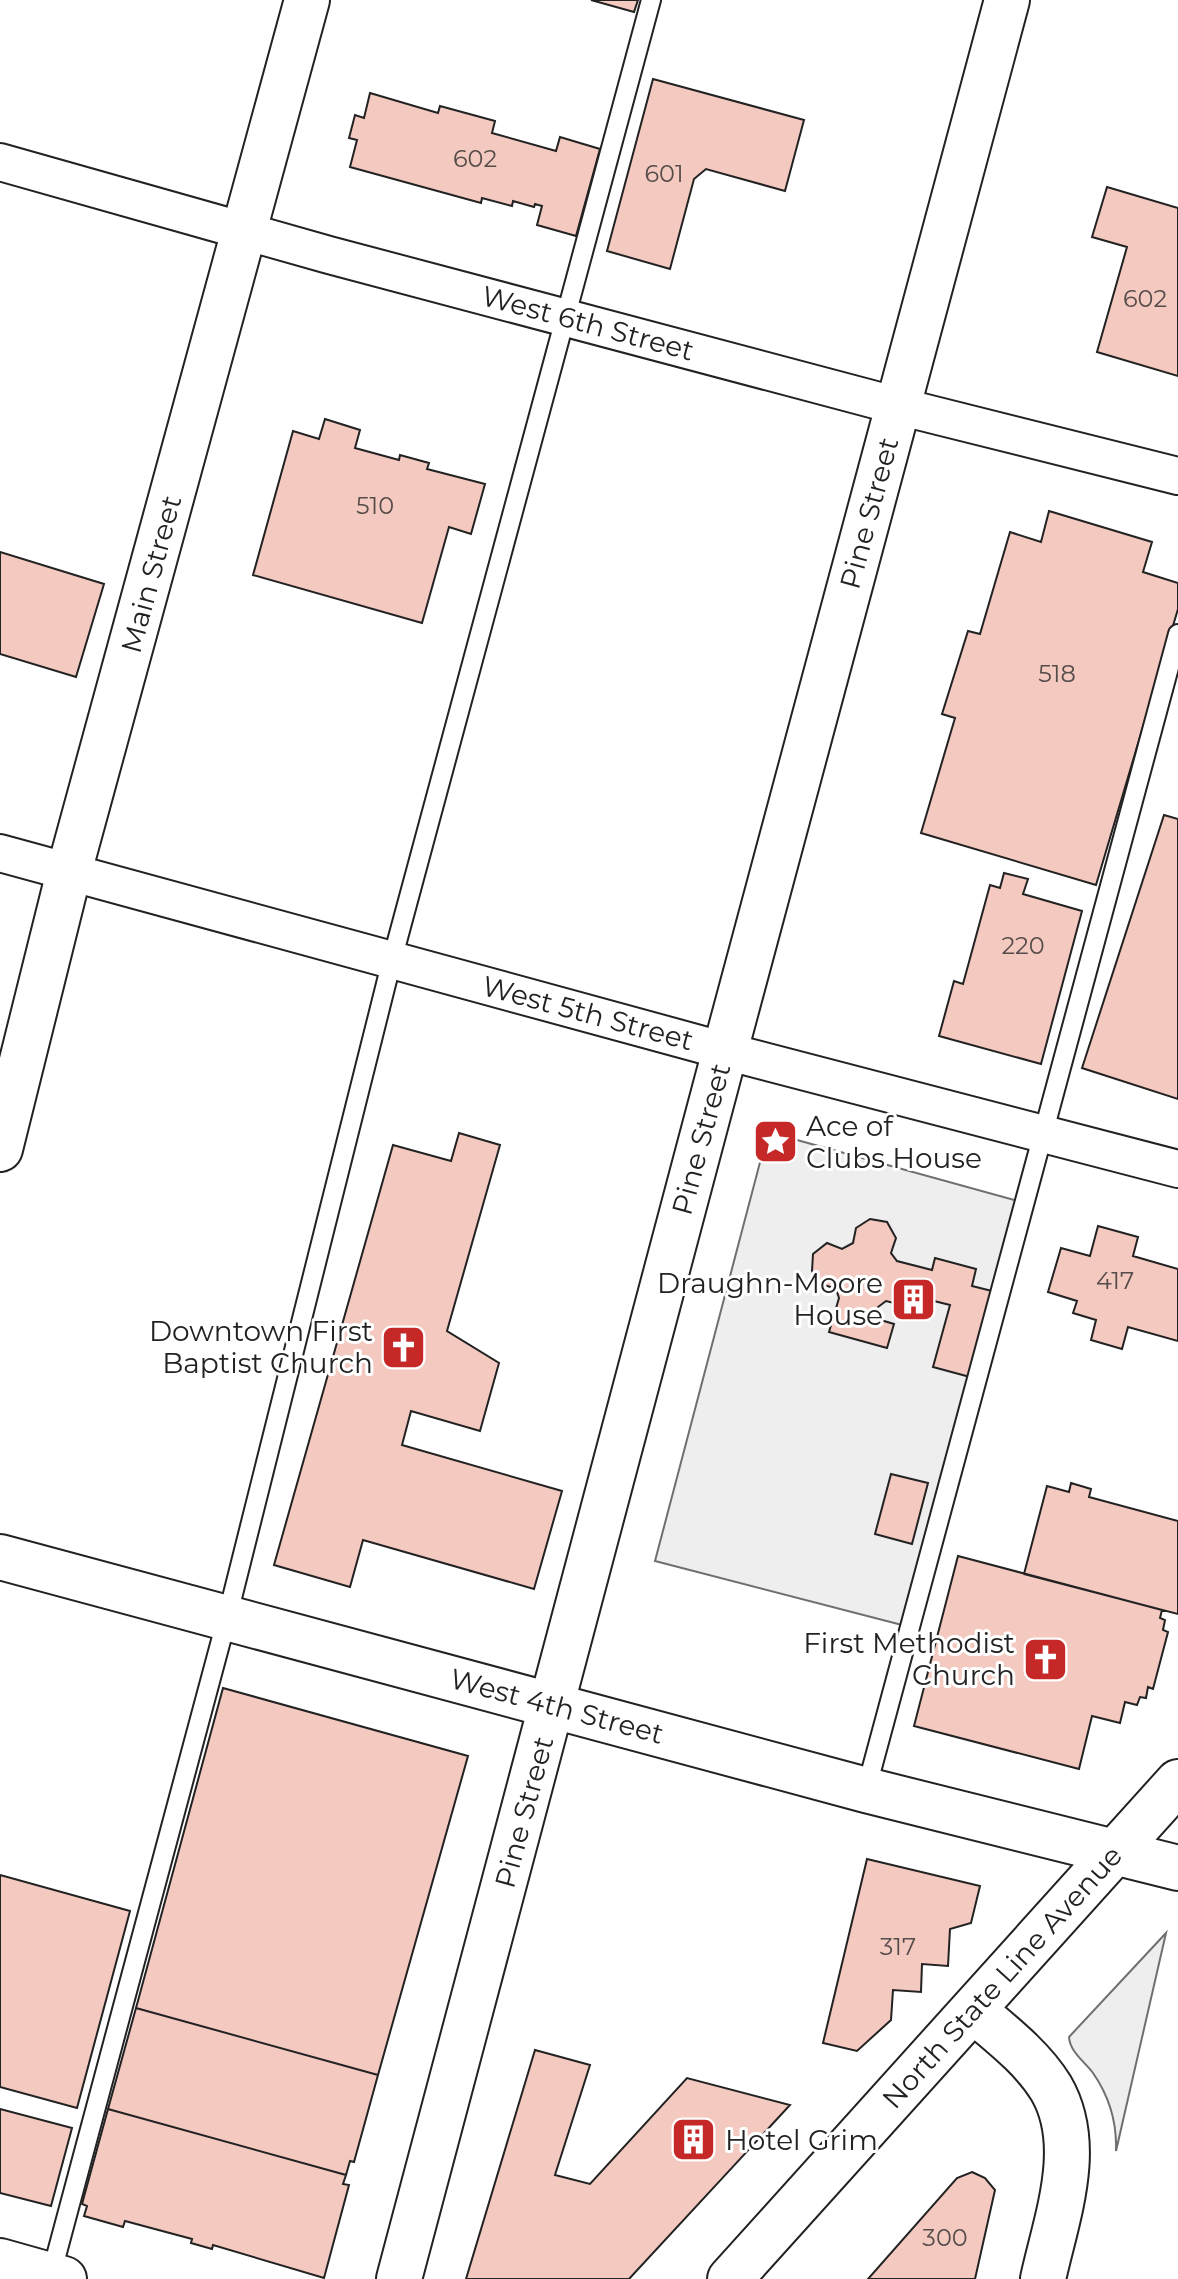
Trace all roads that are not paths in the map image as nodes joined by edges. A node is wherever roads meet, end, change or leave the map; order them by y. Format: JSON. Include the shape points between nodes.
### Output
{"nodes":[{"id":1,"x":307,"y":0,"type":"edge"},
{"id":2,"x":651,"y":0,"type":"edge"},
{"id":3,"x":1007,"y":0,"type":"edge"},
{"id":4,"x":0,"y":162,"type":"edge"},
{"id":5,"x":245,"y":231,"type":"junction"},
{"id":6,"x":567,"y":317,"type":"junction"},
{"id":7,"x":898,"y":406,"type":"junction"},
{"id":8,"x":1178,"y":476,"type":"edge"},
{"id":9,"x":1178,"y":634,"type":"edge"},
{"id":10,"x":0,"y":853,"type":"edge"},
{"id":11,"x":69,"y":872,"type":"junction"},
{"id":12,"x":392,"y":960,"type":"junction"},
{"id":13,"x":725,"y":1051,"type":"junction"},
{"id":14,"x":1044,"y":1132,"type":"junction"},
{"id":15,"x":0,"y":1149,"type":"edge"},
{"id":16,"x":1178,"y":1169,"type":"edge"},
{"id":17,"x":0,"y":1557,"type":"edge"},
{"id":18,"x":227,"y":1618,"type":"junction"},
{"id":19,"x":552,"y":1705,"type":"junction"},
{"id":20,"x":1178,"y":1782,"type":"edge"},
{"id":21,"x":866,"y":1790,"type":"junction"},
{"id":22,"x":1114,"y":1853,"type":"junction"},
{"id":23,"x":1178,"y":1868,"type":"edge"},
{"id":24,"x":973,"y":2010,"type":"junction"},
{"id":25,"x":0,"y":2261,"type":"edge"},
{"id":26,"x":55,"y":2278,"type":"edge"},
{"id":27,"x":399,"y":2279,"type":"edge"},
{"id":28,"x":730,"y":2279,"type":"edge"},
{"id":29,"x":1043,"y":2279,"type":"edge"}],
"edges":[{"from":1,"to":5,"type":"street","name":"Main Street"},
{"from":2,"to":6,"type":"lane"},
{"from":3,"to":7,"type":"street","name":"Pine Street"},
{"from":4,"to":5,"type":"street","name":"West 6th Street"},
{"from":5,"to":6,"type":"street","name":"West 6th Street"},
{"from":5,"to":11,"type":"street","name":"Main Street"},
{"from":6,"to":7,"type":"street","name":"West 6th Street"},
{"from":6,"to":12,"type":"lane"},
{"from":7,"to":8,"type":"street","name":"West 6th Street"},
{"from":7,"to":13,"type":"street","name":"Pine Street"},
{"from":9,"to":14,"type":"lane"},
{"from":10,"to":11,"type":"street","name":"West 5th Street"},
{"from":11,"to":12,"type":"street","name":"West 5th Street"},
{"from":11,"to":15,"type":"street","name":"Main Street"},
{"from":12,"to":13,"type":"street","name":"West 5th Street"},
{"from":12,"to":18,"type":"lane"},
{"from":13,"to":14,"type":"street","name":"West 5th Street"},
{"from":13,"to":19,"type":"street","name":"Pine Street"},
{"from":14,"to":16,"type":"street","name":"West 5th Street"},
{"from":14,"to":21,"type":"lane"},
{"from":17,"to":18,"type":"street","name":"West 4th Street"},
{"from":18,"to":19,"type":"street","name":"West 4th Street"},
{"from":18,"to":26,"type":"lane"},
{"from":19,"to":21,"type":"street","name":"West 4th Street"},
{"from":19,"to":27,"type":"street","name":"Pine Street"},
{"from":20,"to":22,"type":"street","name":"North State Line Avenue"},
{"from":21,"to":22,"type":"street","name":"West 4th Street"},
{"from":22,"to":23,"type":"street","name":"West 4th Street"},
{"from":22,"to":24,"type":"street","name":"North State Line Avenue"},
{"from":24,"to":28,"type":"street","name":"North State Line Avenue"},
{"from":24,"to":29,"type":"street","via":[[1035,2069],[1066,2125],[1067,2166]]},
{"from":25,"to":26,"type":"street"}]}
